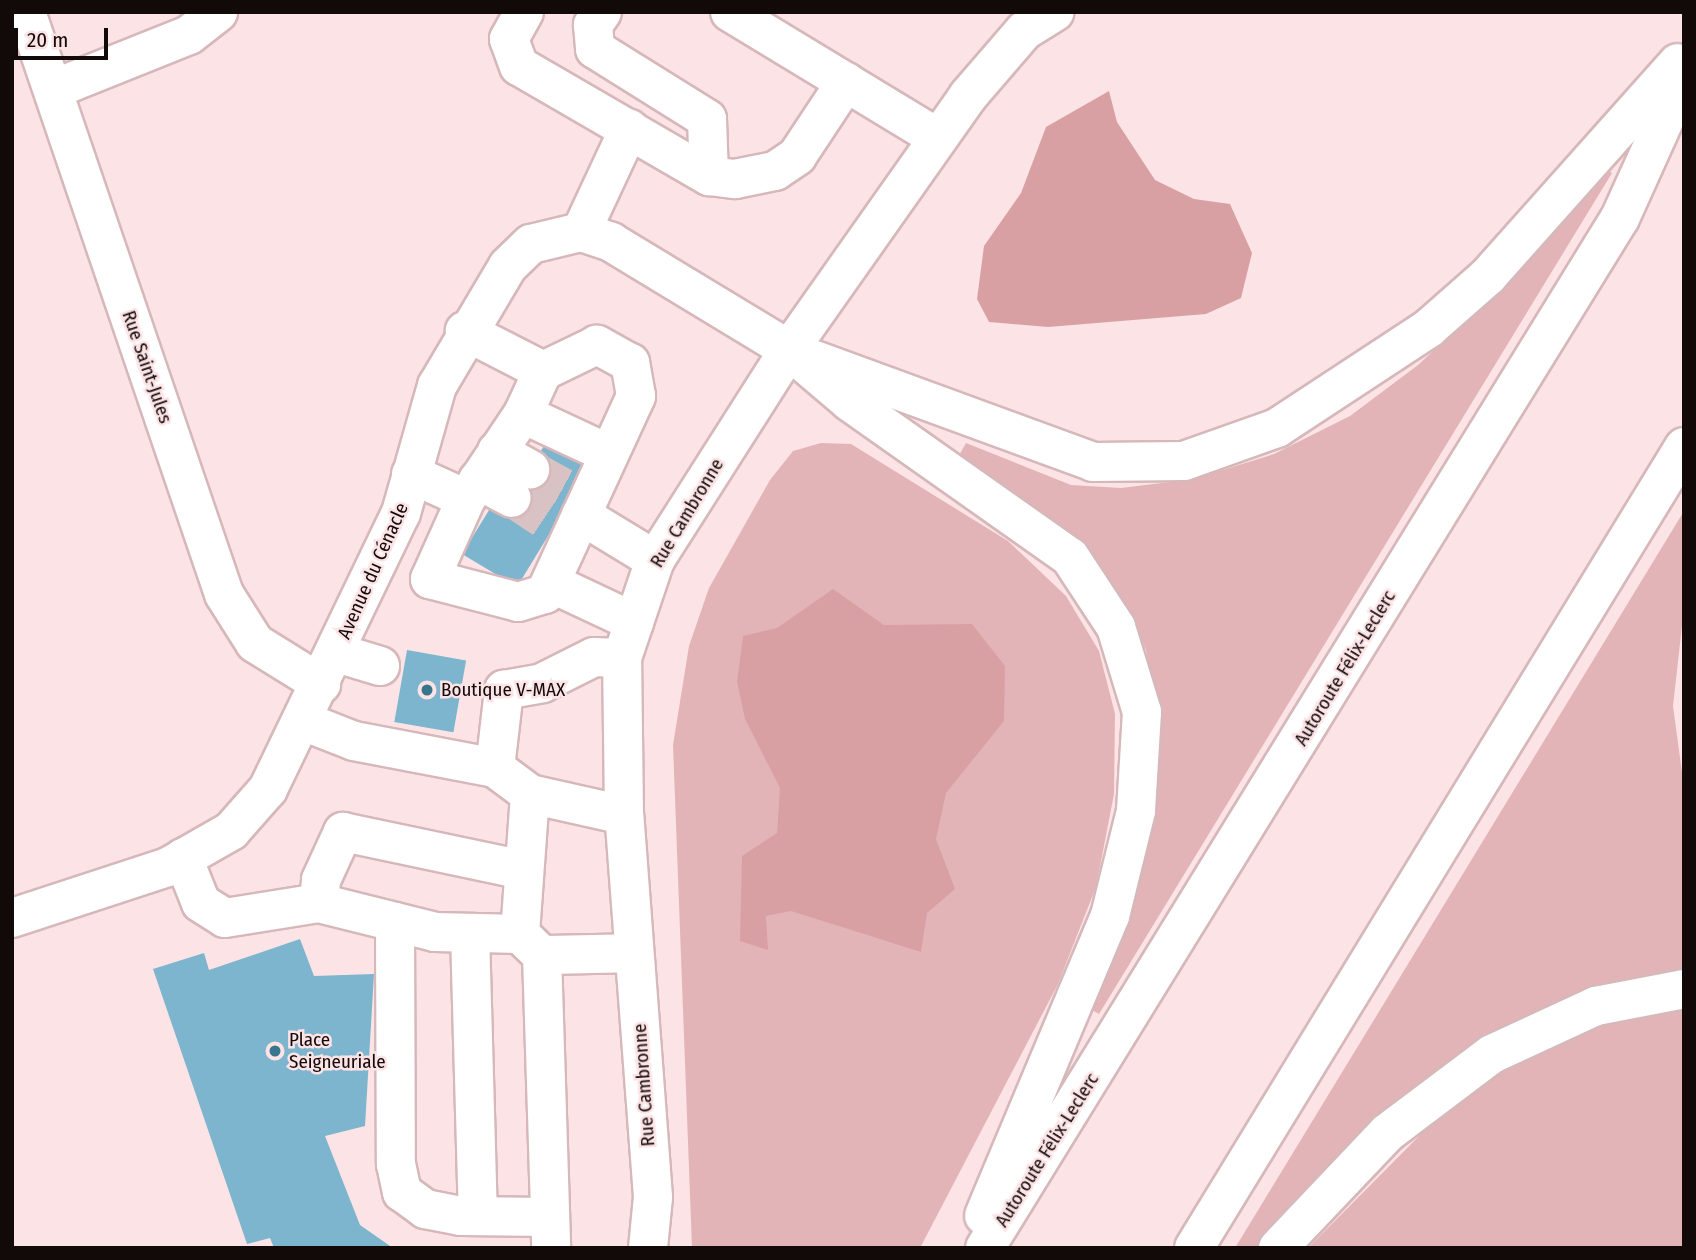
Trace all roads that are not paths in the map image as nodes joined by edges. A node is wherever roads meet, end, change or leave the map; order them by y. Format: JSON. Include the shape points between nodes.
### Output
{"nodes":[{"id":1,"x":26,"y":12,"type":"edge"},
{"id":2,"x":218,"y":12,"type":"edge"},
{"id":3,"x":524,"y":12,"type":"edge"},
{"id":4,"x":602,"y":12,"type":"edge"},
{"id":5,"x":730,"y":12,"type":"edge"},
{"id":6,"x":1054,"y":12,"type":"edge"},
{"id":7,"x":1684,"y":56,"type":"edge"},
{"id":8,"x":1684,"y":76,"type":"edge"},
{"id":9,"x":846,"y":82,"type":"junction"},
{"id":10,"x":54,"y":89,"type":"junction"},
{"id":11,"x":629,"y":129,"type":"junction"},
{"id":12,"x":938,"y":138,"type":"junction"},
{"id":13,"x":709,"y":176,"type":"junction"},
{"id":14,"x":581,"y":232,"type":"junction"},
{"id":15,"x":465,"y":331,"type":"junction"},
{"id":16,"x":789,"y":350,"type":"junction"},
{"id":17,"x":543,"y":371,"type":"junction"},
{"id":18,"x":523,"y":414,"type":"junction"},
{"id":19,"x":1684,"y":447,"type":"edge"},
{"id":20,"x":607,"y":453,"type":"junction"},
{"id":21,"x":411,"y":474,"type":"junction"},
{"id":22,"x":480,"y":477,"type":"junction"},
{"id":23,"x":521,"y":484,"type":"tunnel mouth"},
{"id":24,"x":574,"y":514,"type":"junction"},
{"id":25,"x":654,"y":560,"type":"junction"},
{"id":26,"x":551,"y":583,"type":"junction"},
{"id":27,"x":634,"y":622,"type":"junction"},
{"id":28,"x":622,"y":658,"type":"junction"},
{"id":29,"x":380,"y":666,"type":"dead end"},
{"id":30,"x":329,"y":668,"type":"junction"},
{"id":31,"x":303,"y":721,"type":"junction"},
{"id":32,"x":495,"y":768,"type":"junction"},
{"id":33,"x":530,"y":794,"type":"junction"},
{"id":34,"x":624,"y":815,"type":"junction"},
{"id":35,"x":183,"y":859,"type":"junction"},
{"id":36,"x":524,"y":870,"type":"junction"},
{"id":37,"x":319,"y":903,"type":"junction"},
{"id":38,"x":12,"y":918,"type":"edge"},
{"id":39,"x":395,"y":922,"type":"junction"},
{"id":40,"x":470,"y":933,"type":"junction"},
{"id":41,"x":531,"y":945,"type":"junction"},
{"id":42,"x":634,"y":953,"type":"junction"},
{"id":43,"x":1684,"y":989,"type":"edge"},
{"id":44,"x":478,"y":1216,"type":"junction"},
{"id":45,"x":551,"y":1232,"type":"edge"},
{"id":46,"x":649,"y":1248,"type":"edge"},
{"id":47,"x":970,"y":1248,"type":"edge"},
{"id":48,"x":985,"y":1248,"type":"edge"},
{"id":49,"x":1194,"y":1248,"type":"edge"},
{"id":50,"x":1278,"y":1248,"type":"edge"}],
"edges":[{"from":1,"to":10,"type":"main road","name":"Rue Saint-Jules"},
{"from":2,"to":10,"type":"main road","via":[[155,51]]},
{"from":3,"to":11,"type":"main road","via":[[509,39],[519,66]]},
{"from":4,"to":13,"type":"main road","via":[[593,25],[595,49],[712,127]]},
{"from":5,"to":9,"type":"main road"},
{"from":6,"to":12,"type":"main road","name":"Rue Cambronne","via":[[1024,31]]},
{"from":7,"to":16,"type":"main road","via":[[1488,276],[1429,328],[1277,428],[1184,461],[1093,462]]},
{"from":8,"to":48,"type":"main road","name":"Autoroute Félix-Leclerc","via":[[1620,218]]},
{"from":9,"to":12,"type":"main road"},
{"from":9,"to":13,"type":"main road","via":[[797,156],[775,171],[735,179]]},
{"from":10,"to":30,"type":"main road","name":"Rue Saint-Jules","via":[[224,594],[256,643]]},
{"from":11,"to":13,"type":"main road"},
{"from":11,"to":14,"type":"main road"},
{"from":12,"to":16,"type":"main road","name":"Rue Cambronne"},
{"from":14,"to":15,"type":"main road","name":"Avenue du Cénacle","via":[[531,244],[508,266]]},
{"from":14,"to":16,"type":"main road","via":[[611,242]]},
{"from":15,"to":17,"type":"main road"},
{"from":15,"to":21,"type":"main road","name":"Avenue du Cénacle","via":[[437,386]]},
{"from":16,"to":25,"type":"main road","name":"Rue Cambronne"},
{"from":16,"to":47,"type":"main road","via":[[850,402],[1070,557],[1116,627],[1142,712],[1136,811],[1110,916]]},
{"from":17,"to":18,"type":"main road"},
{"from":17,"to":20,"type":"main road","via":[[597,345],[630,363],[636,397]]},
{"from":18,"to":20,"type":"main road"},
{"from":18,"to":22,"type":"main road"},
{"from":19,"to":49,"type":"main road"},
{"from":20,"to":24,"type":"main road"},
{"from":21,"to":22,"type":"main road"},
{"from":21,"to":30,"type":"main road","name":"Avenue du Cénacle","via":[[401,513]]},
{"from":22,"to":23,"type":"main road"},
{"from":22,"to":26,"type":"main road","via":[[430,579],[517,602],[545,594]]},
{"from":24,"to":25,"type":"main road"},
{"from":24,"to":26,"type":"main road"},
{"from":25,"to":27,"type":"main road","name":"Rue Cambronne"},
{"from":26,"to":27,"type":"main road"},
{"from":27,"to":28,"type":"main road","name":"Rue Cambronne"},
{"from":28,"to":32,"type":"main road","via":[[594,657],[542,684],[505,690]]},
{"from":28,"to":34,"type":"main road","name":"Rue Cambronne"},
{"from":29,"to":30,"type":"main road","name":"Rue Saint-Jules"},
{"from":30,"to":31,"type":"main road","name":"Avenue du Cénacle"},
{"from":31,"to":32,"type":"main road","via":[[354,741]]},
{"from":31,"to":35,"type":"main road","name":"Avenue du Cénacle","via":[[268,789],[231,831]]},
{"from":32,"to":33,"type":"main road"},
{"from":33,"to":34,"type":"main road"},
{"from":33,"to":36,"type":"main road"},
{"from":34,"to":42,"type":"main road","name":"Rue Cambronne"},
{"from":35,"to":37,"type":"main road","via":[[201,903],[225,918]]},
{"from":35,"to":38,"type":"main road","name":"Avenue du Cénacle"},
{"from":36,"to":37,"type":"main road","via":[[342,832],[321,880]]},
{"from":36,"to":41,"type":"main road"},
{"from":37,"to":39,"type":"main road"},
{"from":39,"to":40,"type":"main road"},
{"from":39,"to":44,"type":"main road","via":[[398,1180],[402,1192],[425,1209]]},
{"from":40,"to":41,"type":"main road"},
{"from":40,"to":44,"type":"main road"},
{"from":41,"to":42,"type":"main road"},
{"from":41,"to":45,"type":"main road"},
{"from":42,"to":46,"type":"main road","name":"Rue Cambronne","via":[[653,1197]]},
{"from":43,"to":50,"type":"main road","via":[[1596,1006],[1492,1054],[1387,1133]]},
{"from":44,"to":45,"type":"main road"}]}
